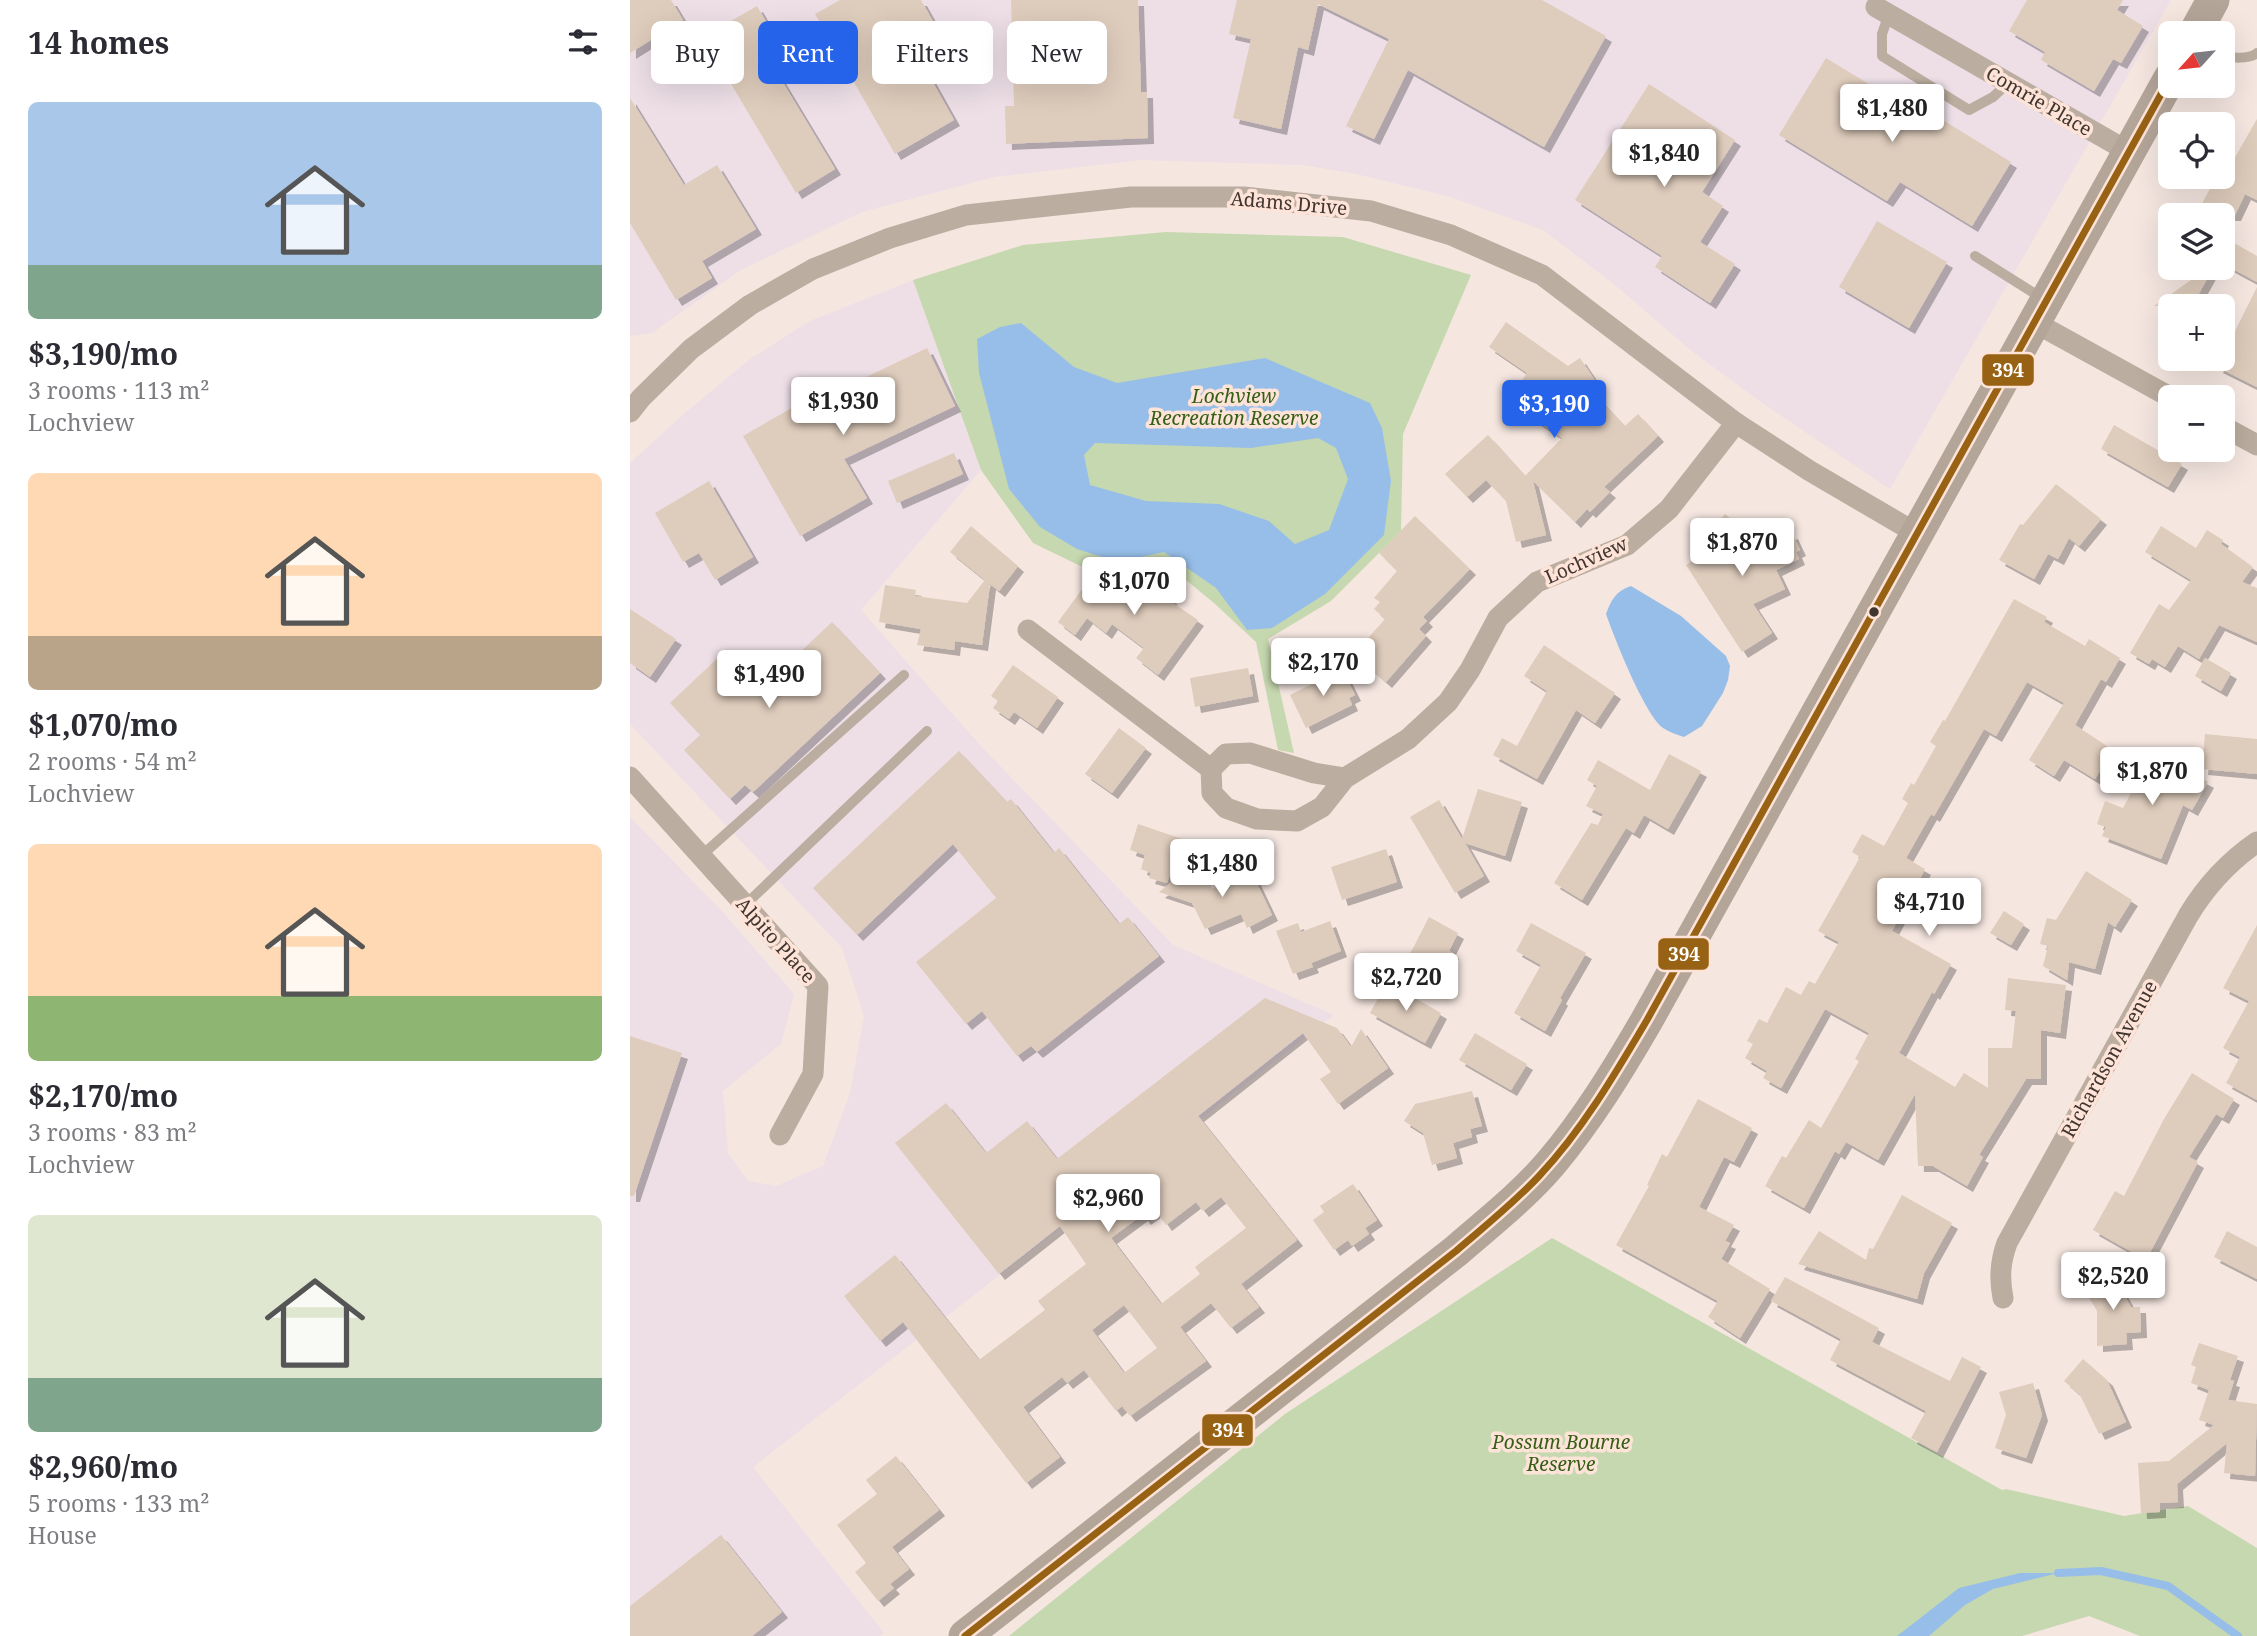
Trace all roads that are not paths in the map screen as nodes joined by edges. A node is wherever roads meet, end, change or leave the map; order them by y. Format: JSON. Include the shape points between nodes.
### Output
{"nodes":[{"id":1,"x":2213,"y":0,"type":"edge"},
{"id":2,"x":1883,"y":11,"type":"joint"},
{"id":3,"x":2202,"y":21,"type":"edge"},
{"id":4,"x":2257,"y":53,"type":"edge"},
{"id":5,"x":2235,"y":57,"type":"edge"},
{"id":6,"x":2007,"y":84,"type":"junction"},
{"id":7,"x":2159,"y":98,"type":"edge"},
{"id":8,"x":2129,"y":152,"type":"junction"},
{"id":9,"x":1975,"y":256,"type":"dead end"},
{"id":10,"x":2041,"y":312,"type":"junction"},
{"id":11,"x":2158,"y":389,"type":"edge"},
{"id":12,"x":634,"y":399,"type":"edge"},
{"id":13,"x":1736,"y":423,"type":"junction"},
{"id":14,"x":2235,"y":433,"type":"edge"},
{"id":15,"x":2257,"y":445,"type":"edge"},
{"id":16,"x":1916,"y":533,"type":"junction"},
{"id":17,"x":1028,"y":630,"type":"dead end"},
{"id":18,"x":904,"y":675,"type":"dead end"},
{"id":19,"x":927,"y":731,"type":"dead end"},
{"id":20,"x":1211,"y":769,"type":"junction"},
{"id":21,"x":630,"y":778,"type":"edge"},
{"id":22,"x":1345,"y":778,"type":"junction"},
{"id":23,"x":2257,"y":842,"type":"edge"},
{"id":24,"x":701,"y":856,"type":"junction"},
{"id":25,"x":745,"y":905,"type":"junction"},
{"id":26,"x":780,"y":1135,"type":"dead end"},
{"id":27,"x":2003,"y":1298,"type":"dead end"},
{"id":28,"x":965,"y":1636,"type":"edge"}],
"edges":[{"from":1,"to":3,"type":"main road"},
{"from":2,"to":6,"type":"street","name":"Comrie Place"},
{"from":2,"to":6,"type":"lane","via":[[1882,56],[1969,110]]},
{"from":4,"to":5,"type":"lane"},
{"from":6,"to":8,"type":"street","name":"Comrie Place"},
{"from":7,"to":8,"type":"main road"},
{"from":8,"to":10,"type":"main road"},
{"from":9,"to":10,"type":"lane"},
{"from":10,"to":11,"type":"street"},
{"from":10,"to":16,"type":"main road"},
{"from":12,"to":13,"type":"street","name":"Adams Drive","via":[[750,304],[813,269],[890,239],[966,215],[1131,197],[1244,197],[1371,211],[1451,235],[1542,275]]},
{"from":13,"to":16,"type":"street","name":"Adams Drive"},
{"from":13,"to":22,"type":"street","name":"Lochview","via":[[1669,509],[1627,545],[1537,582],[1498,618],[1448,702],[1408,738]]},
{"from":14,"to":15,"type":"street"},
{"from":16,"to":28,"type":"main road","via":[[1647,1020],[1607,1088],[1549,1166],[1456,1251]]},
{"from":17,"to":20,"type":"street"},
{"from":18,"to":24,"type":"lane"},
{"from":19,"to":25,"type":"lane"},
{"from":20,"to":22,"type":"street","via":[[1226,754],[1250,753]]},
{"from":20,"to":22,"type":"street","name":"Lochview","via":[[1212,793],[1226,808],[1257,819],[1297,821],[1322,807]]},
{"from":21,"to":24,"type":"street","name":"Alpito Place"},
{"from":23,"to":27,"type":"street","name":"Richardson Avenue","via":[[2210,883],[2175,940],[2007,1243],[2000,1265]]},
{"from":24,"to":25,"type":"street","name":"Alpito Place"},
{"from":25,"to":26,"type":"street","name":"Alpito Place","via":[[818,986],[813,1074]]}]}
